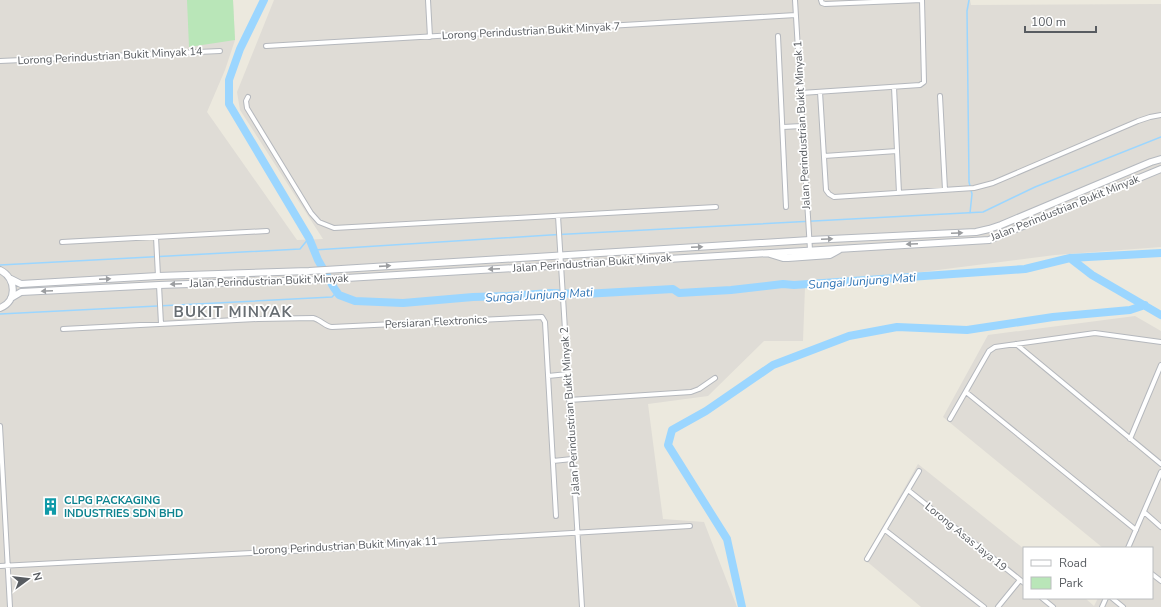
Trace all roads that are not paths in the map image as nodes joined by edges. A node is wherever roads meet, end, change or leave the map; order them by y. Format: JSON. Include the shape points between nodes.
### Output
{"nodes":[{"id":1,"x":428,"y":0,"type":"edge"},
{"id":2,"x":795,"y":0,"type":"edge"},
{"id":3,"x":922,"y":0,"type":"edge"},
{"id":4,"x":822,"y":1,"type":"edge"},
{"id":5,"x":796,"y":16,"type":"junction"},
{"id":6,"x":778,"y":36,"type":"dead end"},
{"id":7,"x":430,"y":37,"type":"junction"},
{"id":8,"x":266,"y":46,"type":"dead end"},
{"id":9,"x":220,"y":51,"type":"dead end"},
{"id":10,"x":0,"y":61,"type":"edge"},
{"id":11,"x":894,"y":87,"type":"junction"},
{"id":12,"x":820,"y":92,"type":"junction"},
{"id":13,"x":800,"y":93,"type":"junction"},
{"id":14,"x":940,"y":96,"type":"dead end"},
{"id":15,"x":248,"y":97,"type":"dead end"},
{"id":16,"x":1161,"y":115,"type":"edge"},
{"id":17,"x":802,"y":126,"type":"junction"},
{"id":18,"x":783,"y":127,"type":"junction"},
{"id":19,"x":897,"y":151,"type":"junction"},
{"id":20,"x":824,"y":156,"type":"junction"},
{"id":21,"x":1161,"y":159,"type":"edge"},
{"id":22,"x":1161,"y":169,"type":"edge"},
{"id":23,"x":945,"y":190,"type":"junction"},
{"id":24,"x":899,"y":193,"type":"junction"},
{"id":25,"x":716,"y":207,"type":"dead end"},
{"id":26,"x":786,"y":207,"type":"dead end"},
{"id":27,"x":558,"y":216,"type":"junction"},
{"id":28,"x":267,"y":231,"type":"dead end"},
{"id":29,"x":156,"y":237,"type":"junction"},
{"id":30,"x":810,"y":240,"type":"junction"},
{"id":31,"x":62,"y":242,"type":"dead end"},
{"id":32,"x":842,"y":248,"type":"junction"},
{"id":33,"x":810,"y":250,"type":"junction"},
{"id":34,"x":765,"y":252,"type":"junction"},
{"id":35,"x":561,"y":255,"type":"junction"},
{"id":36,"x":561,"y":265,"type":"junction"},
{"id":37,"x":0,"y":270,"type":"edge"},
{"id":38,"x":158,"y":276,"type":"junction"},
{"id":39,"x":10,"y":279,"type":"junction"},
{"id":40,"x":159,"y":285,"type":"junction"},
{"id":41,"x":11,"y":298,"type":"junction"},
{"id":42,"x":1,"y":310,"type":"edge"},
{"id":43,"x":161,"y":324,"type":"junction"},
{"id":44,"x":63,"y":329,"type":"dead end"},
{"id":45,"x":1161,"y":342,"type":"edge"},
{"id":46,"x":1016,"y":344,"type":"junction"},
{"id":47,"x":1161,"y":365,"type":"edge"},
{"id":48,"x":568,"y":374,"type":"junction"},
{"id":49,"x":548,"y":376,"type":"junction"},
{"id":50,"x":715,"y":378,"type":"dead end"},
{"id":51,"x":966,"y":392,"type":"junction"},
{"id":52,"x":569,"y":400,"type":"junction"},
{"id":53,"x":950,"y":419,"type":"dead end"},
{"id":54,"x":0,"y":426,"type":"edge"},
{"id":55,"x":1130,"y":439,"type":"junction"},
{"id":56,"x":572,"y":459,"type":"junction"},
{"id":57,"x":553,"y":461,"type":"junction"},
{"id":58,"x":1161,"y":464,"type":"edge"},
{"id":59,"x":920,"y":471,"type":"dead end"},
{"id":60,"x":1161,"y":472,"type":"edge"},
{"id":61,"x":908,"y":490,"type":"junction"},
{"id":62,"x":1144,"y":512,"type":"junction"},
{"id":63,"x":556,"y":516,"type":"dead end"},
{"id":64,"x":690,"y":526,"type":"dead end"},
{"id":65,"x":1161,"y":527,"type":"edge"},
{"id":66,"x":885,"y":530,"type":"junction"},
{"id":67,"x":1136,"y":530,"type":"junction"},
{"id":68,"x":578,"y":533,"type":"junction"},
{"id":69,"x":1128,"y":547,"type":"edge"},
{"id":70,"x":867,"y":559,"type":"dead end"},
{"id":71,"x":0,"y":566,"type":"edge"},
{"id":72,"x":8,"y":566,"type":"junction"},
{"id":73,"x":1153,"y":575,"type":"edge"},
{"id":74,"x":1020,"y":580,"type":"junction"},
{"id":75,"x":1161,"y":581,"type":"edge"},
{"id":76,"x":1023,"y":583,"type":"edge"},
{"id":77,"x":1043,"y":599,"type":"edge"},
{"id":78,"x":1113,"y":599,"type":"edge"},
{"id":79,"x":10,"y":607,"type":"edge"},
{"id":80,"x":582,"y":607,"type":"edge"},
{"id":81,"x":984,"y":607,"type":"edge"},
{"id":82,"x":998,"y":607,"type":"edge"},
{"id":83,"x":1053,"y":607,"type":"edge"},
{"id":84,"x":1123,"y":607,"type":"edge"}],
"edges":[{"from":1,"to":7,"type":"street"},
{"from":2,"to":5,"type":"street","name":"Jalan Perindustrian Bukit Minyak 1"},
{"from":3,"to":4,"type":"street"},
{"from":3,"to":11,"type":"street","via":[[924,82],[920,85]]},
{"from":5,"to":7,"type":"street","name":"Lorong Perindustrian Bukit Minyak 7"},
{"from":5,"to":13,"type":"street","name":"Jalan Perindustrian Bukit Minyak 1"},
{"from":6,"to":18,"type":"street","name":"Jalan Perindustrian Bukit Minyak 1"},
{"from":7,"to":8,"type":"street","name":"Lorong Perindustrian Bukit Minyak 7"},
{"from":9,"to":10,"type":"street","name":"Lorong Perindustrian Bukit Minyak 14"},
{"from":11,"to":12,"type":"street"},
{"from":11,"to":19,"type":"street"},
{"from":12,"to":13,"type":"street"},
{"from":12,"to":20,"type":"street"},
{"from":13,"to":17,"type":"street","name":"Jalan Perindustrian Bukit Minyak 1"},
{"from":14,"to":23,"type":"street"},
{"from":15,"to":27,"type":"street","via":[[247,108],[311,213],[319,222],[334,228]]},
{"from":16,"to":23,"type":"street","via":[[1138,121],[993,184]]},
{"from":17,"to":18,"type":"street"},
{"from":17,"to":30,"type":"street","name":"Jalan Perindustrian Bukit Minyak 1"},
{"from":18,"to":26,"type":"street","name":"Jalan Perindustrian Bukit Minyak 1"},
{"from":19,"to":20,"type":"street"},
{"from":19,"to":24,"type":"street"},
{"from":20,"to":24,"type":"street","via":[[826,190],[834,197]]},
{"from":30,"to":21,"type":"main road","name":"Jalan Perindustrian Bukit Minyak","one_way":true,"via":[[976,232]]},
{"from":22,"to":32,"type":"main road","name":"Jalan Perindustrian Bukit Minyak","one_way":true,"via":[[989,240]]},
{"from":23,"to":24,"type":"street"},
{"from":25,"to":27,"type":"street"},
{"from":27,"to":35,"type":"street","name":"Jalan Perindustrian Bukit Minyak 2"},
{"from":28,"to":29,"type":"street"},
{"from":29,"to":31,"type":"street"},
{"from":29,"to":38,"type":"street"},
{"from":30,"to":33,"type":"street","name":"Jalan Perindustrian Bukit Minyak 1"},
{"from":35,"to":30,"type":"main road","name":"Jalan Perindustrian Bukit Minyak","one_way":true},
{"from":32,"to":33,"type":"main road","name":"Jalan Perindustrian Bukit Minyak"},
{"from":32,"to":34,"type":"main road","via":[[830,255],[788,258]]},
{"from":33,"to":34,"type":"main road","name":"Jalan Perindustrian Bukit Minyak"},
{"from":34,"to":36,"type":"main road","name":"Jalan Perindustrian Bukit Minyak"},
{"from":35,"to":36,"type":"street","name":"Jalan Perindustrian Bukit Minyak 2"},
{"from":38,"to":35,"type":"main road","name":"Jalan Perindustrian Bukit Minyak","one_way":true,"via":[[309,271]]},
{"from":36,"to":40,"type":"main road","name":"Jalan Perindustrian Bukit Minyak","one_way":true,"via":[[313,280]]},
{"from":36,"to":48,"type":"street","name":"Jalan Perindustrian Bukit Minyak 2"},
{"from":37,"to":39,"type":"main road"},
{"from":39,"to":38,"type":"main road","name":"Jalan Perindustrian Bukit Minyak","one_way":true,"via":[[21,284]]},
{"from":39,"to":41,"type":"main road","via":[[13,292]]},
{"from":40,"to":41,"type":"main road","name":"Jalan Perindustrian Bukit Minyak","one_way":true,"via":[[21,292]]},
{"from":40,"to":43,"type":"street"},
{"from":41,"to":42,"type":"main road"},
{"from":43,"to":44,"type":"street"},
{"from":43,"to":49,"type":"street","name":"Persiaran Flextronics","via":[[313,318],[329,327],[542,317],[545,322]]},
{"from":45,"to":46,"type":"street","via":[[1095,333]]},
{"from":46,"to":51,"type":"street","via":[[995,347],[989,351]]},
{"from":46,"to":55,"type":"street"},
{"from":47,"to":55,"type":"street"},
{"from":48,"to":49,"type":"street"},
{"from":48,"to":52,"type":"street","name":"Jalan Perindustrian Bukit Minyak 2"},
{"from":49,"to":57,"type":"street"},
{"from":50,"to":52,"type":"street","via":[[691,392]]},
{"from":51,"to":53,"type":"street"},
{"from":51,"to":67,"type":"street"},
{"from":52,"to":56,"type":"street","name":"Jalan Perindustrian Bukit Minyak 2"},
{"from":54,"to":72,"type":"street"},
{"from":55,"to":58,"type":"street"},
{"from":56,"to":57,"type":"street"},
{"from":56,"to":68,"type":"street","name":"Jalan Perindustrian Bukit Minyak 2"},
{"from":57,"to":63,"type":"street"},
{"from":59,"to":61,"type":"street"},
{"from":60,"to":62,"type":"street"},
{"from":61,"to":66,"type":"street"},
{"from":61,"to":74,"type":"street","name":"Lorong Asas Jaya 19"},
{"from":62,"to":65,"type":"street"},
{"from":62,"to":67,"type":"street"},
{"from":64,"to":68,"type":"street","name":"Lorong Perindustrian Bukit Minyak 11"},
{"from":66,"to":70,"type":"street"},
{"from":66,"to":81,"type":"street"},
{"from":67,"to":69,"type":"street"},
{"from":68,"to":72,"type":"street","name":"Lorong Perindustrian Bukit Minyak 11"},
{"from":68,"to":80,"type":"street","name":"Jalan Perindustrian Bukit Minyak 2"},
{"from":71,"to":72,"type":"street","name":"Lorong Perindustrian Bukit Minyak 11"},
{"from":72,"to":79,"type":"street"},
{"from":73,"to":75,"type":"street"},
{"from":74,"to":76,"type":"street","name":"Lorong Asas Jaya 19"},
{"from":74,"to":82,"type":"street"},
{"from":77,"to":83,"type":"street"},
{"from":78,"to":84,"type":"street"}]}
